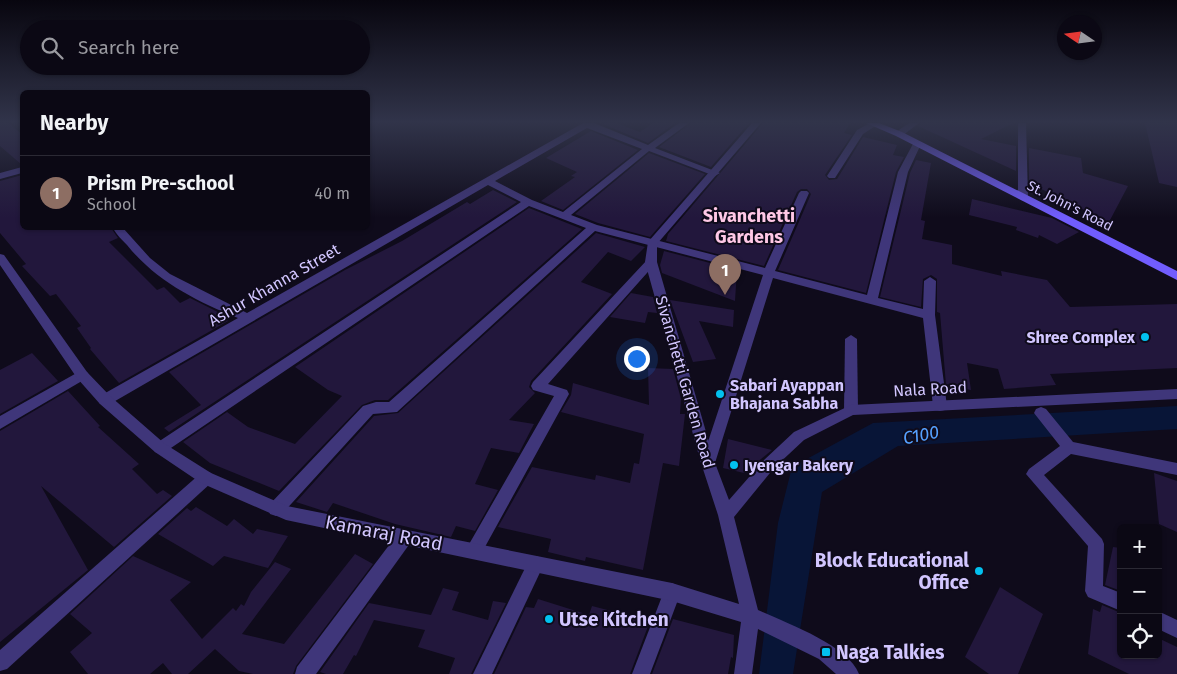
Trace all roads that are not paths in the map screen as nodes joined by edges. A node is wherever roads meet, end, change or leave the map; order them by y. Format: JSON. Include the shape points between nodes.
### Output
{"nodes":[{"id":1,"x":534,"y":154,"type":"edge"},
{"id":2,"x":641,"y":154,"type":"edge"},
{"id":3,"x":663,"y":154,"type":"edge"},
{"id":4,"x":731,"y":154,"type":"edge"},
{"id":5,"x":846,"y":154,"type":"edge"},
{"id":6,"x":912,"y":154,"type":"edge"},
{"id":7,"x":938,"y":154,"type":"edge"},
{"id":8,"x":1022,"y":154,"type":"edge"},
{"id":9,"x":20,"y":171,"type":"edge"},
{"id":10,"x":715,"y":173,"type":"junction"},
{"id":11,"x":0,"y":176,"type":"edge"},
{"id":12,"x":832,"y":176,"type":"dead end"},
{"id":13,"x":487,"y":181,"type":"junction"},
{"id":14,"x":804,"y":193,"type":"dead end"},
{"id":15,"x":1023,"y":198,"type":"junction"},
{"id":16,"x":528,"y":202,"type":"junction"},
{"id":17,"x":564,"y":216,"type":"junction"},
{"id":18,"x":593,"y":227,"type":"junction"},
{"id":19,"x":120,"y":230,"type":"edge"},
{"id":20,"x":652,"y":244,"type":"junction"},
{"id":21,"x":0,"y":258,"type":"edge"},
{"id":22,"x":651,"y":262,"type":"junction"},
{"id":23,"x":769,"y":273,"type":"junction"},
{"id":24,"x":1177,"y":276,"type":"edge"},
{"id":25,"x":930,"y":281,"type":"dead end"},
{"id":26,"x":871,"y":301,"type":"junction"},
{"id":27,"x":929,"y":315,"type":"junction"},
{"id":28,"x":248,"y":318,"type":"junction"},
{"id":29,"x":851,"y":339,"type":"dead end"},
{"id":30,"x":82,"y":375,"type":"junction"},
{"id":31,"x":1177,"y":394,"type":"edge"},
{"id":32,"x":105,"y":400,"type":"junction"},
{"id":33,"x":940,"y":406,"type":"junction"},
{"id":34,"x":851,"y":410,"type":"junction"},
{"id":35,"x":1041,"y":413,"type":"dead end"},
{"id":36,"x":0,"y":422,"type":"edge"},
{"id":37,"x":1065,"y":442,"type":"junction"},
{"id":38,"x":160,"y":448,"type":"junction"},
{"id":39,"x":708,"y":462,"type":"junction"},
{"id":40,"x":1177,"y":468,"type":"edge"},
{"id":41,"x":206,"y":478,"type":"junction"},
{"id":42,"x":276,"y":509,"type":"junction"},
{"id":43,"x":726,"y":515,"type":"junction"},
{"id":44,"x":405,"y":537,"type":"junction"},
{"id":45,"x":474,"y":551,"type":"junction"},
{"id":46,"x":536,"y":564,"type":"junction"},
{"id":47,"x":672,"y":592,"type":"junction"},
{"id":48,"x":1117,"y":600,"type":"edge"},
{"id":49,"x":751,"y":616,"type":"junction"},
{"id":50,"x":1162,"y":622,"type":"edge"},
{"id":51,"x":1177,"y":629,"type":"edge"},
{"id":52,"x":0,"y":662,"type":"edge"},
{"id":53,"x":304,"y":674,"type":"edge"},
{"id":54,"x":482,"y":674,"type":"edge"},
{"id":55,"x":641,"y":674,"type":"edge"},
{"id":56,"x":743,"y":674,"type":"edge"},
{"id":57,"x":850,"y":674,"type":"edge"}],
"edges":[{"from":1,"to":13,"type":"street","name":"Ashur Khanna Street"},
{"from":2,"to":17,"type":"street"},
{"from":3,"to":10,"type":"street"},
{"from":4,"to":10,"type":"street"},
{"from":5,"to":12,"type":"street"},
{"from":6,"to":26,"type":"street","via":[[903,172]]},
{"from":7,"to":15,"type":"main road","name":"St. John's Road"},
{"from":8,"to":15,"type":"street"},
{"from":9,"to":11,"type":"street"},
{"from":10,"to":20,"type":"street"},
{"from":13,"to":16,"type":"street"},
{"from":13,"to":28,"type":"street","name":"Ashur Khanna Street"},
{"from":14,"to":23,"type":"street"},
{"from":15,"to":24,"type":"main road","name":"St. John's Road"},
{"from":16,"to":17,"type":"street"},
{"from":16,"to":38,"type":"street"},
{"from":17,"to":18,"type":"street"},
{"from":18,"to":20,"type":"street"},
{"from":18,"to":42,"type":"street","via":[[392,408],[368,410]]},
{"from":19,"to":28,"type":"street","via":[[142,256],[166,276],[206,301]]},
{"from":20,"to":22,"type":"street","name":"Sivanchetti Garden Road"},
{"from":20,"to":23,"type":"street"},
{"from":21,"to":30,"type":"street","name":"Kamaraj Road"},
{"from":22,"to":39,"type":"street","name":"Sivanchetti Garden Road"},
{"from":22,"to":45,"type":"street","via":[[538,386],[562,394]]},
{"from":23,"to":26,"type":"street"},
{"from":23,"to":39,"type":"street"},
{"from":25,"to":27,"type":"street"},
{"from":26,"to":27,"type":"street"},
{"from":27,"to":33,"type":"street"},
{"from":28,"to":32,"type":"street","name":"Ashur Khanna Street"},
{"from":29,"to":34,"type":"street"},
{"from":30,"to":32,"type":"street","name":"Kamaraj Road"},
{"from":30,"to":36,"type":"street"},
{"from":31,"to":33,"type":"street","name":"Nala Road"},
{"from":32,"to":38,"type":"street","name":"Kamaraj Road"},
{"from":33,"to":34,"type":"street","name":"Nala Road"},
{"from":34,"to":43,"type":"street","name":"Nala Road","via":[[799,436],[769,464]]},
{"from":35,"to":37,"type":"street"},
{"from":37,"to":40,"type":"street"},
{"from":37,"to":48,"type":"street","via":[[1034,474],[1096,544],[1094,590]]},
{"from":38,"to":41,"type":"street","name":"Kamaraj Road"},
{"from":39,"to":43,"type":"street","name":"Sivanchetti Garden Road"},
{"from":41,"to":42,"type":"street","name":"Kamaraj Road"},
{"from":41,"to":52,"type":"street"},
{"from":42,"to":44,"type":"street","name":"Kamaraj Road"},
{"from":43,"to":49,"type":"street","name":"Sivanchetti Garden Road"},
{"from":44,"to":45,"type":"street","name":"Kamaraj Road"},
{"from":44,"to":53,"type":"street"},
{"from":45,"to":46,"type":"street","name":"Kamaraj Road"},
{"from":46,"to":47,"type":"street","name":"Kamaraj Road"},
{"from":46,"to":54,"type":"street"},
{"from":47,"to":49,"type":"street","name":"Kamaraj Road"},
{"from":47,"to":55,"type":"street"},
{"from":49,"to":56,"type":"street","name":"Sivanchetti Garden Road"},
{"from":49,"to":57,"type":"street","name":"Kamaraj Road","via":[[826,652]]},
{"from":50,"to":51,"type":"street"}]}
